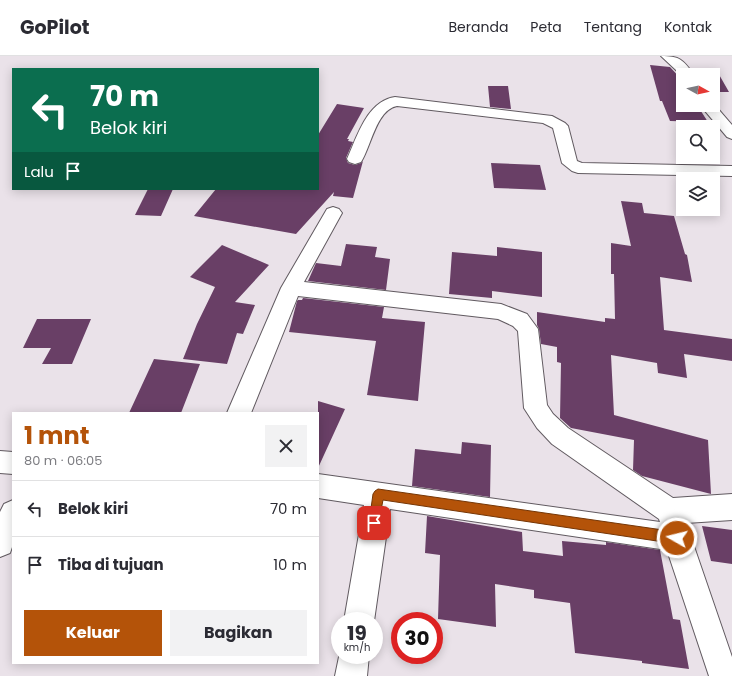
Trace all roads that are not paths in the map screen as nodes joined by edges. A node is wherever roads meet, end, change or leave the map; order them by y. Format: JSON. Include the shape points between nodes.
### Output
{"nodes":[{"id":1,"x":667,"y":56,"type":"edge"},
{"id":2,"x":682,"y":68,"type":"edge"},
{"id":3,"x":713,"y":112,"type":"edge"},
{"id":4,"x":732,"y":134,"type":"edge"},
{"id":5,"x":355,"y":159,"type":"dead end"},
{"id":6,"x":732,"y":171,"type":"edge"},
{"id":7,"x":333,"y":212,"type":"dead end"},
{"id":8,"x":291,"y":288,"type":"junction"},
{"id":9,"x":239,"y":412,"type":"edge"},
{"id":10,"x":0,"y":462,"type":"edge"},
{"id":11,"x":12,"y":463,"type":"edge"},
{"id":12,"x":319,"y":486,"type":"edge"},
{"id":13,"x":378,"y":494,"type":"junction"},
{"id":14,"x":732,"y":507,"type":"edge"},
{"id":15,"x":670,"y":511,"type":"junction"},
{"id":16,"x":12,"y":515,"type":"edge"},
{"id":17,"x":677,"y":538,"type":"junction"},
{"id":18,"x":0,"y":544,"type":"edge"},
{"id":19,"x":360,"y":612,"type":"edge"},
{"id":20,"x":353,"y":664,"type":"edge"},
{"id":21,"x":351,"y":676,"type":"edge"},
{"id":22,"x":724,"y":676,"type":"edge"}],
"edges":[{"from":1,"to":2,"type":"street"},
{"from":3,"to":4,"type":"street"},
{"from":5,"to":6,"type":"street","via":[[370,125],[382,107],[392,102],[405,102],[547,119],[560,126],[570,163],[578,168]]},
{"from":7,"to":8,"type":"street"},
{"from":8,"to":9,"type":"street"},
{"from":8,"to":15,"type":"street","via":[[501,312],[520,320],[528,329],[536,408],[545,421],[560,436]]},
{"from":10,"to":11,"type":"street"},
{"from":12,"to":13,"type":"street"},
{"from":13,"to":17,"type":"street"},
{"from":13,"to":19,"type":"street"},
{"from":14,"to":15,"type":"street"},
{"from":15,"to":17,"type":"street"},
{"from":16,"to":18,"type":"street"},
{"from":17,"to":22,"type":"street"},
{"from":20,"to":21,"type":"street"}]}
